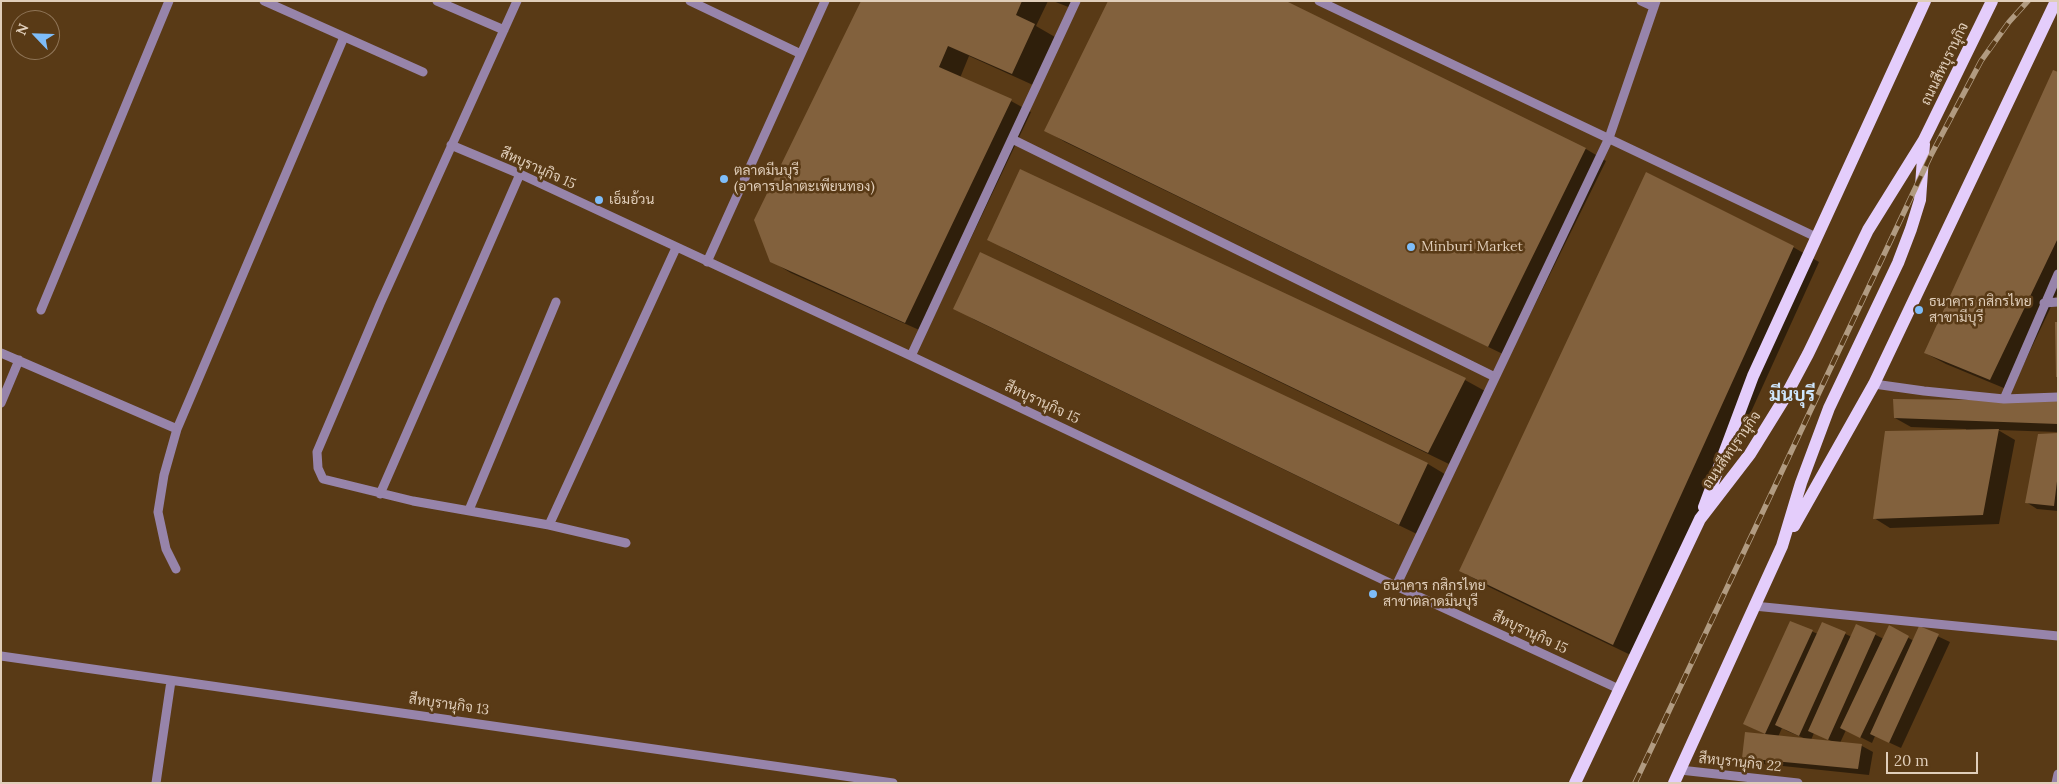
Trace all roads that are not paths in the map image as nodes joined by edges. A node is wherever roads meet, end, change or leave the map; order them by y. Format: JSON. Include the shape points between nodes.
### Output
{"nodes":[{"id":1,"x":169,"y":1,"type":"edge"},
{"id":2,"x":264,"y":1,"type":"edge"},
{"id":3,"x":438,"y":1,"type":"edge"},
{"id":4,"x":517,"y":1,"type":"edge"},
{"id":5,"x":690,"y":1,"type":"edge"},
{"id":6,"x":825,"y":1,"type":"edge"},
{"id":7,"x":1076,"y":1,"type":"edge"},
{"id":8,"x":1319,"y":1,"type":"edge"},
{"id":9,"x":1642,"y":1,"type":"edge"},
{"id":10,"x":1925,"y":1,"type":"edge"},
{"id":11,"x":1992,"y":1,"type":"edge"},
{"id":12,"x":2056,"y":1,"type":"edge"},
{"id":13,"x":1655,"y":4,"type":"edge"},
{"id":14,"x":504,"y":30,"type":"junction"},
{"id":15,"x":344,"y":37,"type":"junction"},
{"id":16,"x":801,"y":54,"type":"junction"},
{"id":17,"x":423,"y":72,"type":"dead end"},
{"id":18,"x":1609,"y":138,"type":"junction"},
{"id":19,"x":1012,"y":139,"type":"junction"},
{"id":20,"x":1924,"y":140,"type":"junction"},
{"id":21,"x":451,"y":145,"type":"junction"},
{"id":22,"x":520,"y":174,"type":"junction"},
{"id":23,"x":1816,"y":237,"type":"junction"},
{"id":24,"x":676,"y":248,"type":"junction"},
{"id":25,"x":707,"y":262,"type":"junction"},
{"id":26,"x":2058,"y":274,"type":"edge"},
{"id":27,"x":556,"y":302,"type":"dead end"},
{"id":28,"x":2058,"y":302,"type":"edge"},
{"id":29,"x":2044,"y":303,"type":"junction"},
{"id":30,"x":41,"y":310,"type":"dead end"},
{"id":31,"x":1,"y":353,"type":"edge"},
{"id":32,"x":911,"y":356,"type":"junction"},
{"id":33,"x":19,"y":360,"type":"junction"},
{"id":34,"x":1495,"y":377,"type":"junction"},
{"id":35,"x":1874,"y":384,"type":"junction"},
{"id":36,"x":2004,"y":398,"type":"junction"},
{"id":37,"x":2058,"y":398,"type":"edge"},
{"id":38,"x":1,"y":403,"type":"edge"},
{"id":39,"x":177,"y":429,"type":"junction"},
{"id":40,"x":380,"y":494,"type":"junction"},
{"id":41,"x":469,"y":510,"type":"junction"},
{"id":42,"x":1700,"y":519,"type":"junction"},
{"id":43,"x":549,"y":525,"type":"junction"},
{"id":44,"x":626,"y":543,"type":"dead end"},
{"id":45,"x":1782,"y":546,"type":"junction"},
{"id":46,"x":176,"y":569,"type":"dead end"},
{"id":47,"x":1396,"y":586,"type":"junction"},
{"id":48,"x":1754,"y":606,"type":"junction"},
{"id":49,"x":2058,"y":636,"type":"edge"},
{"id":50,"x":1,"y":656,"type":"edge"},
{"id":51,"x":172,"y":681,"type":"junction"},
{"id":52,"x":1619,"y":689,"type":"junction"},
{"id":53,"x":1680,"y":770,"type":"junction"},
{"id":54,"x":2058,"y":774,"type":"edge"},
{"id":55,"x":156,"y":783,"type":"edge"},
{"id":56,"x":893,"y":783,"type":"edge"},
{"id":57,"x":1575,"y":783,"type":"edge"},
{"id":58,"x":1674,"y":783,"type":"edge"},
{"id":59,"x":1798,"y":783,"type":"edge"},
{"id":60,"x":2056,"y":783,"type":"edge"}],
"edges":[{"from":1,"to":30,"type":"street"},
{"from":2,"to":15,"type":"street"},
{"from":3,"to":14,"type":"street"},
{"from":4,"to":14,"type":"street"},
{"from":5,"to":16,"type":"street"},
{"from":6,"to":16,"type":"street"},
{"from":7,"to":19,"type":"street"},
{"from":8,"to":18,"type":"street"},
{"from":9,"to":13,"type":"street"},
{"from":10,"to":23,"type":"main road"},
{"from":11,"to":20,"type":"main road","name":"ถนนสีหบุรานุกิจ"},
{"from":12,"to":35,"type":"main road"},
{"from":13,"to":18,"type":"street"},
{"from":14,"to":21,"type":"street"},
{"from":15,"to":17,"type":"street"},
{"from":15,"to":39,"type":"street"},
{"from":16,"to":25,"type":"street"},
{"from":18,"to":23,"type":"street"},
{"from":18,"to":34,"type":"street"},
{"from":19,"to":32,"type":"street"},
{"from":19,"to":34,"type":"street"},
{"from":20,"to":42,"type":"main road","name":"ถนนสีหบุรานุกิจ","via":[[1868,230],[1784,399],[1750,454]]},
{"from":20,"to":45,"type":"main road","name":"ถนนสีหบุรานุกิจ","via":[[1920,200],[1911,229],[1829,408]]},
{"from":21,"to":22,"type":"street","name":"สีหบุรานุกิจ 15"},
{"from":21,"to":40,"type":"street","via":[[317,452],[318,468],[323,478]]},
{"from":22,"to":24,"type":"street","name":"สีหบุรานุกิจ 15"},
{"from":22,"to":40,"type":"street"},
{"from":23,"to":42,"type":"main road","via":[[1753,376]]},
{"from":24,"to":25,"type":"street","name":"สีหบุรานุกิจ 15"},
{"from":24,"to":43,"type":"street"},
{"from":25,"to":32,"type":"street","name":"สีหบุรานุกิจ 15"},
{"from":26,"to":29,"type":"street"},
{"from":27,"to":41,"type":"street"},
{"from":28,"to":29,"type":"street"},
{"from":29,"to":36,"type":"street"},
{"from":31,"to":33,"type":"street"},
{"from":32,"to":47,"type":"street","name":"สีหบุรานุกิจ 15"},
{"from":33,"to":38,"type":"street"},
{"from":33,"to":39,"type":"street"},
{"from":34,"to":47,"type":"street"},
{"from":35,"to":36,"type":"street"},
{"from":35,"to":45,"type":"main road"},
{"from":36,"to":37,"type":"street"},
{"from":39,"to":46,"type":"street","via":[[158,512],[166,549]]},
{"from":40,"to":41,"type":"street"},
{"from":41,"to":43,"type":"street"},
{"from":42,"to":52,"type":"main road","name":"ถนนสีหบุรานุกิจ"},
{"from":43,"to":44,"type":"street"},
{"from":45,"to":48,"type":"main road","name":"ถนนสีหบุรานุกิจ"},
{"from":47,"to":52,"type":"street","name":"สีหบุรานุกิจ 15"},
{"from":48,"to":49,"type":"street"},
{"from":48,"to":53,"type":"main road","name":"ถนนสีหบุรานุกิจ"},
{"from":50,"to":51,"type":"street","name":"สีหบุรานุกิจ 13"},
{"from":51,"to":55,"type":"street"},
{"from":51,"to":56,"type":"street","name":"สีหบุรานุกิจ 13"},
{"from":52,"to":57,"type":"main road","name":"ถนนสีหบุรานุกิจ"},
{"from":53,"to":58,"type":"main road","name":"ถนนสีหบุรานุกิจ"},
{"from":53,"to":59,"type":"street","name":"สีหบุรานุกิจ 22"},
{"from":54,"to":60,"type":"street"}]}
